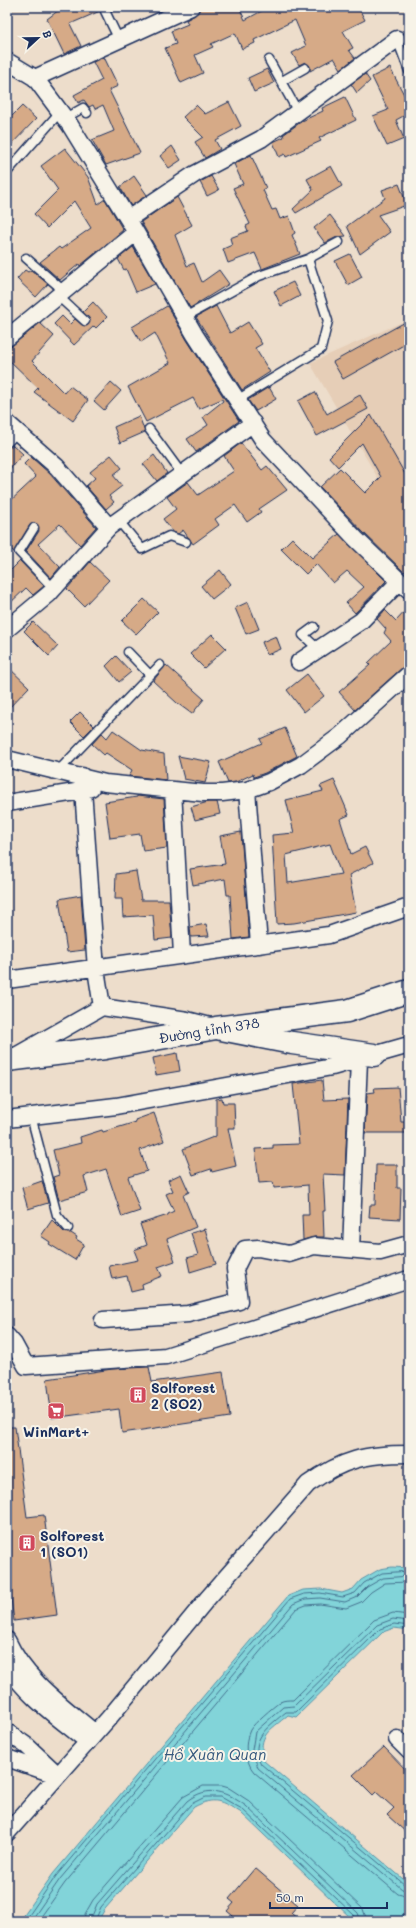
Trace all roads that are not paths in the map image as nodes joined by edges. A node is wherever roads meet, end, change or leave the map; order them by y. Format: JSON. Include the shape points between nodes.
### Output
{"nodes":[{"id":1,"x":108,"y":7,"type":"edge"},
{"id":2,"x":187,"y":8,"type":"edge"},
{"id":3,"x":397,"y":39,"type":"joint"},
{"id":4,"x":119,"y":40,"type":"junction"},
{"id":5,"x":269,"y":60,"type":"dead end"},
{"id":6,"x":7,"y":61,"type":"edge"},
{"id":7,"x":305,"y":68,"type":"dead end"},
{"id":8,"x":409,"y":71,"type":"edge"},
{"id":9,"x":35,"y":78,"type":"junction"},
{"id":10,"x":282,"y":81,"type":"junction"},
{"id":11,"x":298,"y":112,"type":"junction"},
{"id":12,"x":87,"y":113,"type":"dead end"},
{"id":13,"x":62,"y":115,"type":"junction"},
{"id":14,"x":7,"y":172,"type":"edge"},
{"id":15,"x":128,"y":219,"type":"junction"},
{"id":16,"x":135,"y":233,"type":"junction"},
{"id":17,"x":339,"y":242,"type":"dead end"},
{"id":18,"x":26,"y":258,"type":"dead end"},
{"id":19,"x":308,"y":259,"type":"junction"},
{"id":20,"x":61,"y":294,"type":"junction"},
{"id":21,"x":184,"y":317,"type":"junction"},
{"id":22,"x":85,"y":321,"type":"dead end"},
{"id":23,"x":7,"y":338,"type":"edge"},
{"id":24,"x":237,"y":400,"type":"junction"},
{"id":25,"x":253,"y":424,"type":"junction"},
{"id":26,"x":149,"y":429,"type":"dead end"},
{"id":27,"x":10,"y":432,"type":"edge"},
{"id":28,"x":182,"y":474,"type":"junction"},
{"id":29,"x":113,"y":524,"type":"junction"},
{"id":30,"x":34,"y":528,"type":"dead end"},
{"id":31,"x":186,"y":542,"type":"dead end"},
{"id":32,"x":405,"y":586,"type":"edge"},
{"id":33,"x":54,"y":589,"type":"junction"},
{"id":34,"x":314,"y":628,"type":"dead end"},
{"id":35,"x":7,"y":629,"type":"edge"},
{"id":36,"x":318,"y":649,"type":"junction"},
{"id":37,"x":128,"y":652,"type":"dead end"},
{"id":38,"x":298,"y":662,"type":"dead end"},
{"id":39,"x":160,"y":665,"type":"dead end"},
{"id":40,"x":409,"y":674,"type":"edge"},
{"id":41,"x":150,"y":675,"type":"junction"},
{"id":42,"x":7,"y":759,"type":"edge"},
{"id":43,"x":58,"y":771,"type":"junction"},
{"id":44,"x":82,"y":784,"type":"junction"},
{"id":45,"x":173,"y":790,"type":"junction"},
{"id":46,"x":247,"y":790,"type":"junction"},
{"id":47,"x":7,"y":803,"type":"edge"},
{"id":48,"x":409,"y":907,"type":"edge"},
{"id":49,"x":260,"y":945,"type":"junction"},
{"id":50,"x":182,"y":955,"type":"junction"},
{"id":51,"x":96,"y":969,"type":"junction"},
{"id":52,"x":7,"y":980,"type":"edge"},
{"id":53,"x":409,"y":991,"type":"edge"},
{"id":54,"x":102,"y":1007,"type":"junction"},
{"id":55,"x":216,"y":1028,"type":"junction"},
{"id":56,"x":409,"y":1045,"type":"edge"},
{"id":57,"x":366,"y":1058,"type":"junction"},
{"id":58,"x":7,"y":1060,"type":"edge"},
{"id":59,"x":31,"y":1116,"type":"junction"},
{"id":60,"x":7,"y":1118,"type":"edge"},
{"id":61,"x":68,"y":1228,"type":"dead end"},
{"id":62,"x":409,"y":1244,"type":"edge"},
{"id":63,"x":351,"y":1249,"type":"junction"},
{"id":64,"x":409,"y":1279,"type":"edge"},
{"id":65,"x":103,"y":1320,"type":"dead end"},
{"id":66,"x":7,"y":1336,"type":"edge"},
{"id":67,"x":409,"y":1454,"type":"edge"},
{"id":68,"x":7,"y":1640,"type":"edge"},
{"id":69,"x":7,"y":1665,"type":"edge"},
{"id":70,"x":7,"y":1732,"type":"edge"},
{"id":71,"x":92,"y":1737,"type":"junction"},
{"id":72,"x":397,"y":1739,"type":"dead end"},
{"id":73,"x":409,"y":1751,"type":"edge"},
{"id":74,"x":7,"y":1758,"type":"edge"},
{"id":75,"x":58,"y":1775,"type":"junction"},
{"id":76,"x":7,"y":1833,"type":"edge"}],
"edges":[{"from":1,"to":4,"type":"lane","via":[[105,11]]},
{"from":2,"to":4,"type":"street"},
{"from":3,"to":8,"type":"lane"},
{"from":3,"to":11,"type":"street"},
{"from":4,"to":9,"type":"street"},
{"from":5,"to":10,"type":"lane"},
{"from":6,"to":9,"type":"street"},
{"from":7,"to":10,"type":"lane"},
{"from":9,"to":13,"type":"street"},
{"from":10,"to":11,"type":"lane"},
{"from":11,"to":15,"type":"street","via":[[261,139],[195,174]]},
{"from":12,"to":13,"type":"lane","via":[[83,108]]},
{"from":13,"to":14,"type":"lane"},
{"from":13,"to":15,"type":"street"},
{"from":15,"to":16,"type":"street"},
{"from":16,"to":20,"type":"street"},
{"from":16,"to":21,"type":"street"},
{"from":17,"to":19,"type":"lane"},
{"from":18,"to":20,"type":"lane"},
{"from":19,"to":21,"type":"lane","via":[[259,276]]},
{"from":19,"to":24,"type":"lane","via":[[328,321],[321,349]]},
{"from":20,"to":22,"type":"lane"},
{"from":20,"to":23,"type":"street"},
{"from":21,"to":24,"type":"street"},
{"from":24,"to":25,"type":"street"},
{"from":25,"to":28,"type":"street"},
{"from":25,"to":32,"type":"street","via":[[263,440],[356,539]]},
{"from":26,"to":28,"type":"lane"},
{"from":27,"to":29,"type":"street","via":[[57,467]]},
{"from":28,"to":29,"type":"street"},
{"from":29,"to":31,"type":"lane","via":[[142,549],[169,536]]},
{"from":29,"to":33,"type":"street"},
{"from":30,"to":33,"type":"lane","via":[[19,552]]},
{"from":32,"to":36,"type":"street","via":[[361,621]]},
{"from":33,"to":35,"type":"street"},
{"from":34,"to":36,"type":"lane","via":[[304,636]]},
{"from":36,"to":38,"type":"street"},
{"from":37,"to":41,"type":"lane"},
{"from":39,"to":41,"type":"lane"},
{"from":40,"to":46,"type":"street","via":[[340,736],[301,765]]},
{"from":41,"to":43,"type":"lane"},
{"from":42,"to":43,"type":"street"},
{"from":43,"to":44,"type":"street"},
{"from":44,"to":45,"type":"street","via":[[105,783]]},
{"from":44,"to":47,"type":"street"},
{"from":44,"to":51,"type":"street"},
{"from":45,"to":46,"type":"street","via":[[222,793]]},
{"from":45,"to":50,"type":"street"},
{"from":46,"to":49,"type":"street"},
{"from":48,"to":49,"type":"street","via":[[329,935]]},
{"from":49,"to":50,"type":"street"},
{"from":50,"to":51,"type":"street"},
{"from":51,"to":52,"type":"street"},
{"from":51,"to":54,"type":"street"},
{"from":53,"to":55,"type":"main road","name":"Đường tỉnh 378","via":[[346,1011]]},
{"from":54,"to":55,"type":"street","via":[[187,1020]]},
{"from":54,"to":58,"type":"street"},
{"from":55,"to":57,"type":"main road"},
{"from":55,"to":58,"type":"main road","name":"Đường tỉnh 378","via":[[105,1048]]},
{"from":56,"to":57,"type":"street"},
{"from":57,"to":59,"type":"street","via":[[332,1067],[116,1106]]},
{"from":57,"to":63,"type":"street"},
{"from":59,"to":60,"type":"street"},
{"from":59,"to":61,"type":"lane","via":[[58,1215]]},
{"from":62,"to":63,"type":"street","via":[[380,1252]]},
{"from":63,"to":65,"type":"street","via":[[314,1246],[289,1254],[258,1248],[245,1249],[235,1269],[239,1301],[188,1314]]},
{"from":64,"to":66,"type":"street","via":[[166,1356],[26,1366]]},
{"from":67,"to":71,"type":"street","via":[[368,1455],[326,1471],[308,1484],[207,1599]]},
{"from":68,"to":71,"type":"street","via":[[37,1683]]},
{"from":69,"to":71,"type":"street","via":[[30,1694]]},
{"from":70,"to":75,"type":"street","via":[[27,1746]]},
{"from":71,"to":75,"type":"street"},
{"from":72,"to":73,"type":"street"},
{"from":74,"to":75,"type":"street"},
{"from":75,"to":76,"type":"street"}]}
